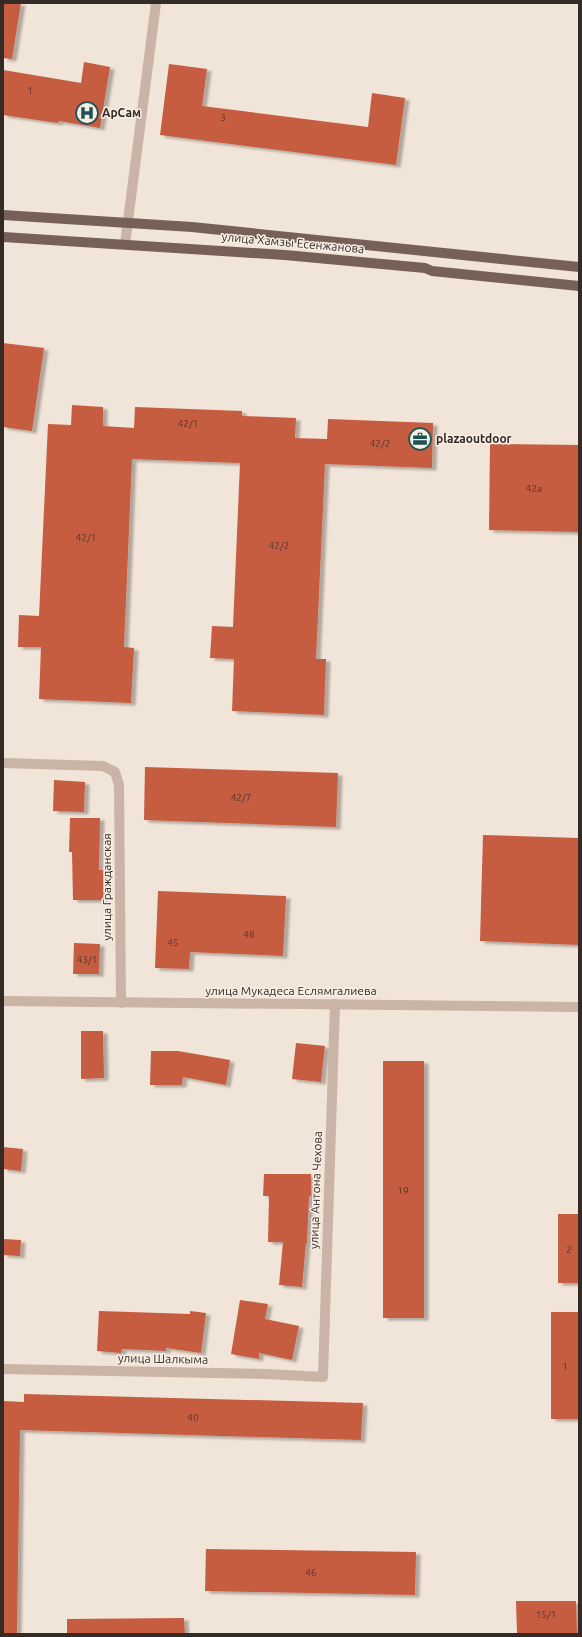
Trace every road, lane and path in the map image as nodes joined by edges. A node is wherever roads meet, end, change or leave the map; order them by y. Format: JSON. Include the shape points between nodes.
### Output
{"nodes":[{"id":1,"x":156,"y":3,"type":"edge"},
{"id":2,"x":3,"y":215,"type":"edge"},
{"id":3,"x":128,"y":224,"type":"junction"},
{"id":4,"x":3,"y":237,"type":"edge"},
{"id":5,"x":126,"y":244,"type":"junction"},
{"id":6,"x":579,"y":267,"type":"edge"},
{"id":7,"x":579,"y":286,"type":"edge"},
{"id":8,"x":3,"y":763,"type":"edge"},
{"id":9,"x":3,"y":1001,"type":"edge"},
{"id":10,"x":121,"y":1003,"type":"junction"},
{"id":11,"x":335,"y":1004,"type":"junction"},
{"id":12,"x":579,"y":1007,"type":"edge"},
{"id":13,"x":3,"y":1369,"type":"edge"},
{"id":14,"x":323,"y":1377,"type":"joint"}],
"edges":[{"from":1,"to":3,"type":"street"},
{"from":2,"to":3,"type":"main road","name":"улица Хамзы Есенжанова"},
{"from":3,"to":5,"type":"street"},
{"from":3,"to":6,"type":"main road","name":"улица Хамзы Есенжанова","via":[[192,227]]},
{"from":4,"to":5,"type":"main road","name":"улица Хамзы Есенжанова"},
{"from":5,"to":7,"type":"main road","name":"улица Хамзы Есенжанова","via":[[292,255]]},
{"from":8,"to":10,"type":"street","name":"улица Гражданская","via":[[104,766],[115,772],[119,785]]},
{"from":9,"to":10,"type":"street","name":"улица Мукадеса Еслямгалиева"},
{"from":10,"to":11,"type":"street","name":"улица Мукадеса Еслямгалиева"},
{"from":11,"to":12,"type":"street","name":"улица Мукадеса Еслямгалиева"},
{"from":11,"to":14,"type":"street","name":"улица Антона Чехова"},
{"from":13,"to":14,"type":"street","name":"улица Шалкыма"}]}
